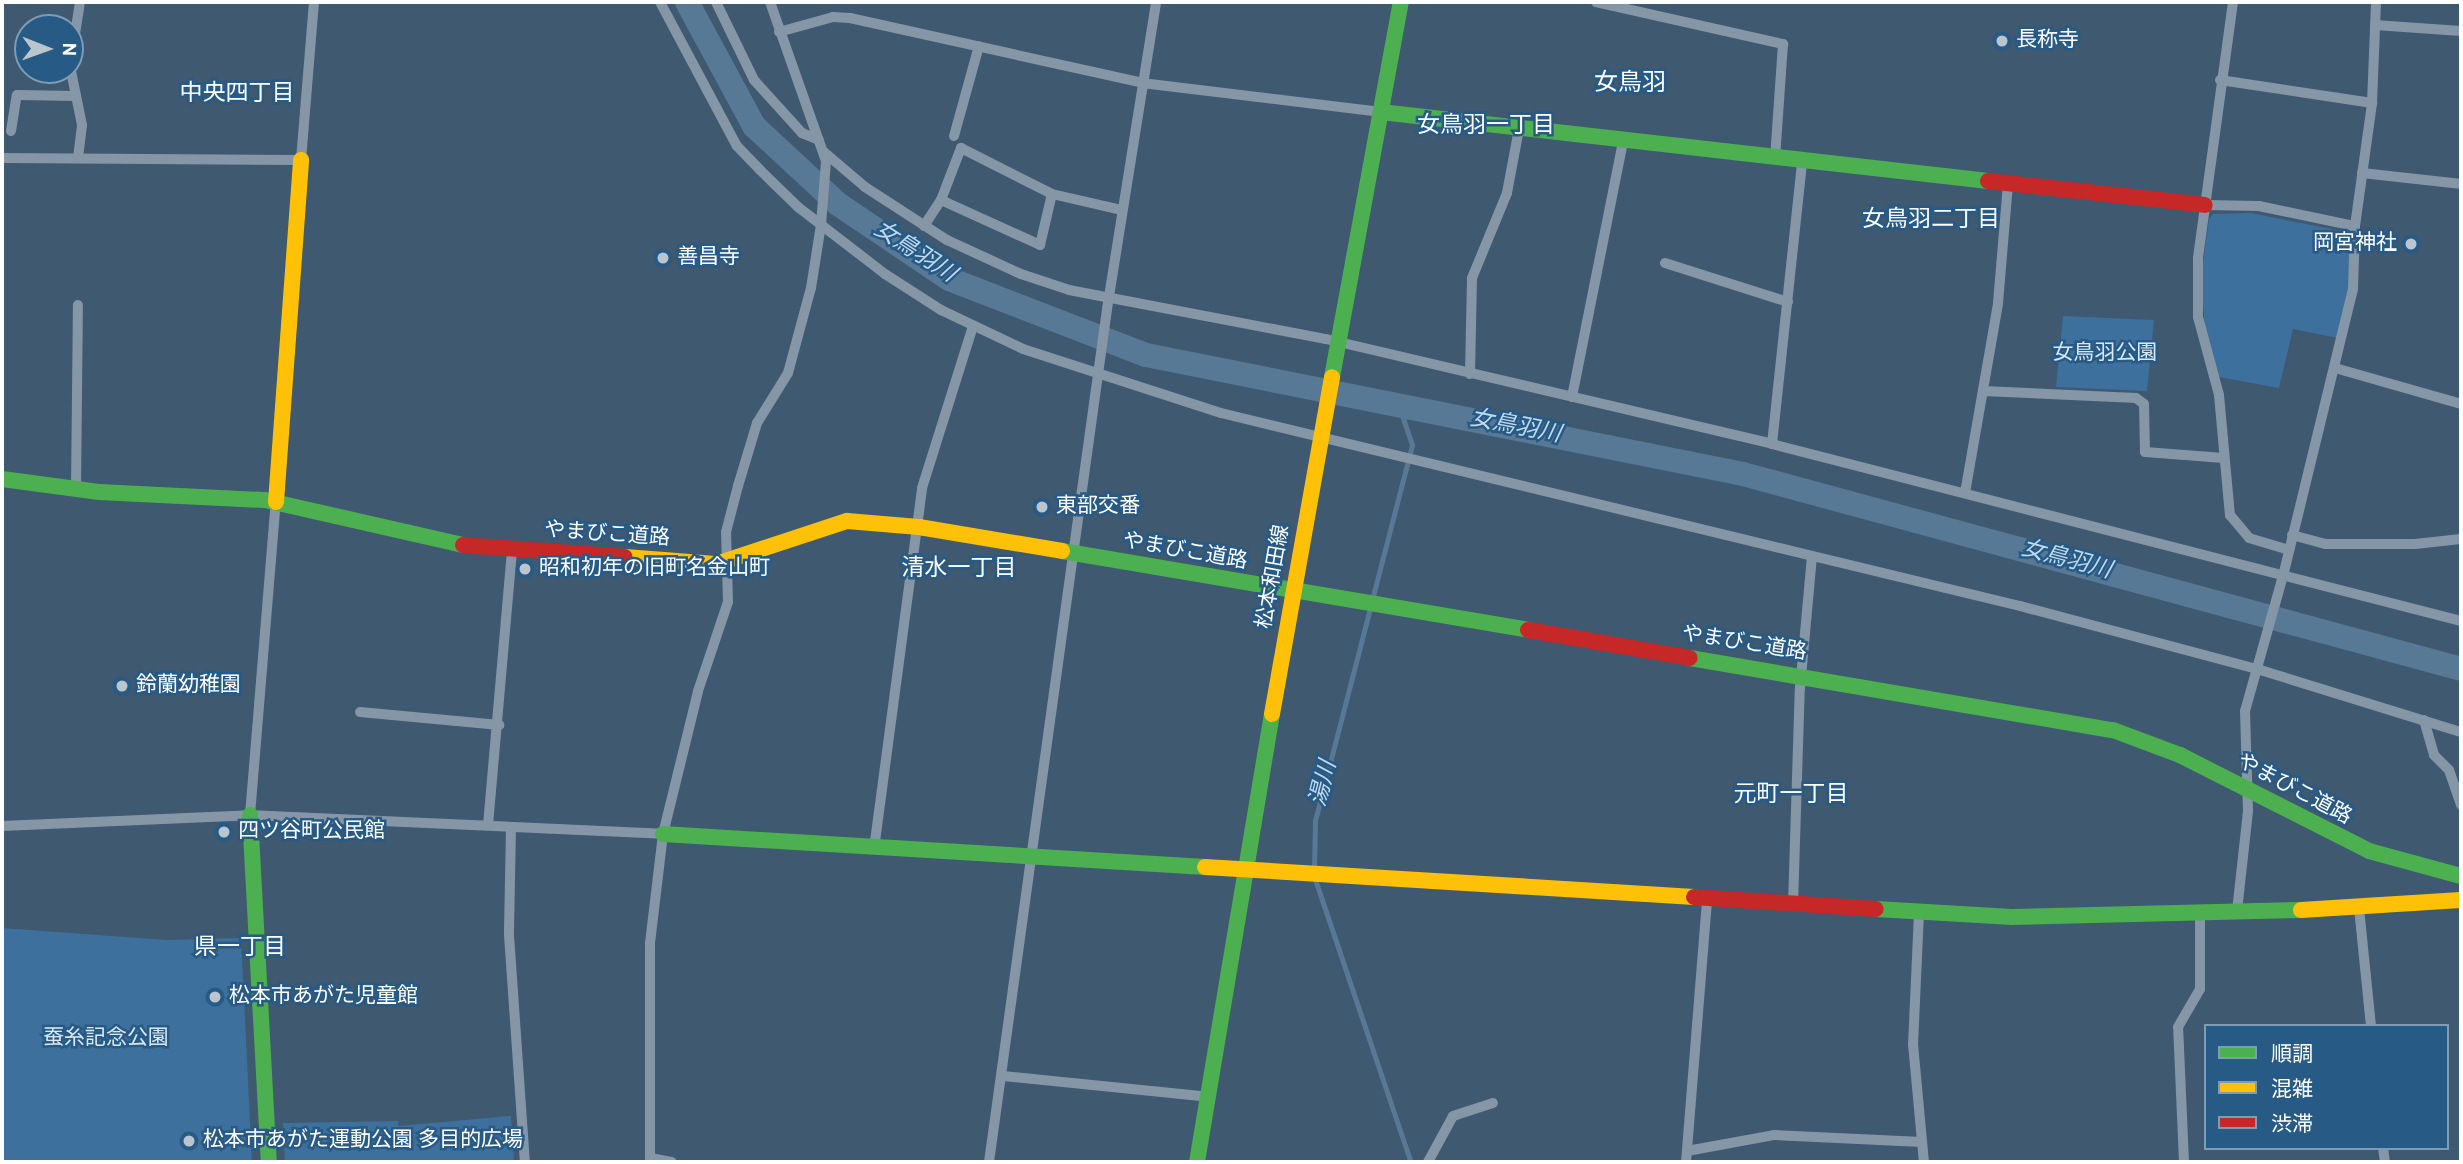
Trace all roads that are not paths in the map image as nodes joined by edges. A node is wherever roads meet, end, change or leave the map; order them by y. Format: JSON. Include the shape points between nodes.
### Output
{"nodes":[{"id":1,"x":80,"y":2,"type":"edge"},
{"id":2,"x":314,"y":2,"type":"edge"},
{"id":3,"x":660,"y":2,"type":"edge"},
{"id":4,"x":716,"y":2,"type":"edge"},
{"id":5,"x":770,"y":2,"type":"edge"},
{"id":6,"x":1156,"y":2,"type":"edge"},
{"id":7,"x":1401,"y":2,"type":"edge"},
{"id":8,"x":1596,"y":2,"type":"edge"},
{"id":9,"x":2233,"y":2,"type":"edge"},
{"id":10,"x":2376,"y":2,"type":"edge"},
{"id":11,"x":2375,"y":25,"type":"junction"},
{"id":12,"x":2461,"y":31,"type":"edge"},
{"id":13,"x":779,"y":32,"type":"junction"},
{"id":14,"x":979,"y":46,"type":"junction"},
{"id":15,"x":2220,"y":80,"type":"junction"},
{"id":16,"x":1142,"y":82,"type":"junction"},
{"id":17,"x":76,"y":96,"type":"junction"},
{"id":18,"x":2372,"y":103,"type":"junction"},
{"id":19,"x":1381,"y":112,"type":"junction"},
{"id":20,"x":1519,"y":129,"type":"junction"},
{"id":21,"x":11,"y":131,"type":"dead end"},
{"id":22,"x":954,"y":136,"type":"dead end"},
{"id":23,"x":819,"y":140,"type":"junction"},
{"id":24,"x":1623,"y":141,"type":"junction"},
{"id":25,"x":825,"y":157,"type":"junction"},
{"id":26,"x":2,"y":158,"type":"edge"},
{"id":27,"x":78,"y":158,"type":"junction"},
{"id":28,"x":1775,"y":158,"type":"junction"},
{"id":29,"x":301,"y":160,"type":"junction"},
{"id":30,"x":1802,"y":161,"type":"junction"},
{"id":31,"x":2362,"y":173,"type":"junction"},
{"id":32,"x":2461,"y":184,"type":"edge"},
{"id":33,"x":2008,"y":185,"type":"junction"},
{"id":34,"x":1052,"y":194,"type":"junction"},
{"id":35,"x":941,"y":200,"type":"junction"},
{"id":36,"x":2205,"y":205,"type":"junction"},
{"id":37,"x":1122,"y":210,"type":"junction"},
{"id":38,"x":821,"y":222,"type":"junction"},
{"id":39,"x":925,"y":226,"type":"junction"},
{"id":40,"x":2355,"y":226,"type":"junction"},
{"id":41,"x":1665,"y":263,"type":"dead end"},
{"id":42,"x":1788,"y":302,"type":"junction"},
{"id":43,"x":1108,"y":304,"type":"junction"},
{"id":44,"x":78,"y":305,"type":"dead end"},
{"id":45,"x":973,"y":326,"type":"junction"},
{"id":46,"x":1338,"y":345,"type":"junction"},
{"id":47,"x":2334,"y":368,"type":"junction"},
{"id":48,"x":1098,"y":370,"type":"junction"},
{"id":49,"x":1470,"y":374,"type":"junction"},
{"id":50,"x":1983,"y":391,"type":"junction"},
{"id":51,"x":1572,"y":397,"type":"junction"},
{"id":52,"x":2461,"y":404,"type":"edge"},
{"id":53,"x":1322,"y":434,"type":"junction"},
{"id":54,"x":1772,"y":444,"type":"junction"},
{"id":55,"x":2224,"y":458,"type":"junction"},
{"id":56,"x":2,"y":479,"type":"edge"},
{"id":57,"x":76,"y":489,"type":"junction"},
{"id":58,"x":1965,"y":493,"type":"junction"},
{"id":59,"x":276,"y":502,"type":"junction"},
{"id":60,"x":919,"y":527,"type":"junction"},
{"id":61,"x":2292,"y":536,"type":"junction"},
{"id":62,"x":2461,"y":539,"type":"edge"},
{"id":63,"x":512,"y":550,"type":"junction"},
{"id":64,"x":2289,"y":550,"type":"junction"},
{"id":65,"x":1072,"y":554,"type":"junction"},
{"id":66,"x":1812,"y":557,"type":"junction"},
{"id":67,"x":727,"y":562,"type":"junction"},
{"id":68,"x":2283,"y":577,"type":"junction"},
{"id":69,"x":1292,"y":593,"type":"junction"},
{"id":70,"x":2461,"y":621,"type":"edge"},
{"id":71,"x":2258,"y":664,"type":"junction"},
{"id":72,"x":1801,"y":674,"type":"junction"},
{"id":73,"x":360,"y":712,"type":"dead end"},
{"id":74,"x":2424,"y":720,"type":"junction"},
{"id":75,"x":499,"y":725,"type":"junction"},
{"id":76,"x":2461,"y":732,"type":"edge"},
{"id":77,"x":2247,"y":790,"type":"junction"},
{"id":78,"x":2461,"y":805,"type":"edge"},
{"id":79,"x":250,"y":815,"type":"junction"},
{"id":80,"x":488,"y":825,"type":"junction"},
{"id":81,"x":2,"y":826,"type":"edge"},
{"id":82,"x":511,"y":827,"type":"junction"},
{"id":83,"x":663,"y":834,"type":"junction"},
{"id":84,"x":874,"y":849,"type":"junction"},
{"id":85,"x":1031,"y":860,"type":"junction"},
{"id":86,"x":1246,"y":871,"type":"junction"},
{"id":87,"x":2461,"y":876,"type":"edge"},
{"id":88,"x":1707,"y":900,"type":"junction"},
{"id":89,"x":2461,"y":900,"type":"edge"},
{"id":90,"x":1793,"y":905,"type":"junction"},
{"id":91,"x":2358,"y":908,"type":"junction"},
{"id":92,"x":2237,"y":911,"type":"junction"},
{"id":93,"x":1919,"y":913,"type":"junction"},
{"id":94,"x":2200,"y":913,"type":"junction"},
{"id":95,"x":2371,"y":1024,"type":"edge"},
{"id":96,"x":1003,"y":1076,"type":"junction"},
{"id":97,"x":1208,"y":1097,"type":"junction"},
{"id":98,"x":1493,"y":1103,"type":"dead end"},
{"id":99,"x":1922,"y":1142,"type":"junction"},
{"id":100,"x":1687,"y":1156,"type":"edge"},
{"id":101,"x":650,"y":1160,"type":"edge"},
{"id":102,"x":269,"y":1162,"type":"edge"},
{"id":103,"x":524,"y":1162,"type":"edge"},
{"id":104,"x":672,"y":1162,"type":"edge"},
{"id":105,"x":989,"y":1162,"type":"edge"},
{"id":106,"x":1197,"y":1162,"type":"edge"},
{"id":107,"x":1427,"y":1162,"type":"edge"},
{"id":108,"x":1924,"y":1162,"type":"edge"},
{"id":109,"x":2184,"y":1162,"type":"edge"}],
"edges":[{"from":1,"to":17,"type":"street","via":[[70,66]]},
{"from":2,"to":29,"type":"street"},
{"from":3,"to":38,"type":"street","via":[[737,146]]},
{"from":4,"to":23,"type":"street","via":[[754,80],[802,133]]},
{"from":5,"to":13,"type":"street"},
{"from":6,"to":16,"type":"street"},
{"from":7,"to":19,"type":"street","name":"松本和田線"},
{"from":8,"to":28,"type":"street","via":[[1783,44]]},
{"from":9,"to":15,"type":"street"},
{"from":10,"to":11,"type":"street"},
{"from":11,"to":12,"type":"street"},
{"from":11,"to":18,"type":"street"},
{"from":13,"to":14,"type":"street","via":[[833,17],[850,18]]},
{"from":13,"to":23,"type":"street"},
{"from":14,"to":16,"type":"street"},
{"from":14,"to":22,"type":"street"},
{"from":15,"to":18,"type":"street"},
{"from":15,"to":36,"type":"street"},
{"from":16,"to":19,"type":"street"},
{"from":16,"to":37,"type":"street"},
{"from":17,"to":21,"type":"street","via":[[16,95]]},
{"from":17,"to":27,"type":"street","via":[[82,125]]},
{"from":18,"to":31,"type":"street"},
{"from":19,"to":20,"type":"street"},
{"from":19,"to":46,"type":"street","name":"松本和田線"},
{"from":20,"to":24,"type":"street"},
{"from":20,"to":49,"type":"street","via":[[1507,193],[1472,278]]},
{"from":23,"to":25,"type":"street"},
{"from":24,"to":28,"type":"street"},
{"from":24,"to":51,"type":"street"},
{"from":25,"to":38,"type":"street"},
{"from":25,"to":39,"type":"street"},
{"from":26,"to":27,"type":"street"},
{"from":27,"to":29,"type":"street"},
{"from":28,"to":30,"type":"street"},
{"from":29,"to":59,"type":"street"},
{"from":30,"to":33,"type":"street"},
{"from":30,"to":42,"type":"street"},
{"from":31,"to":32,"type":"street"},
{"from":31,"to":40,"type":"street"},
{"from":33,"to":36,"type":"street"},
{"from":33,"to":50,"type":"street","via":[[1998,303]]},
{"from":34,"to":35,"type":"street","via":[[961,148]]},
{"from":34,"to":35,"type":"street","via":[[1040,245]]},
{"from":34,"to":37,"type":"street"},
{"from":35,"to":39,"type":"street"},
{"from":36,"to":40,"type":"street","via":[[2259,206]]},
{"from":36,"to":55,"type":"street","via":[[2198,317],[2219,394]]},
{"from":37,"to":43,"type":"street"},
{"from":38,"to":45,"type":"street","via":[[885,274]]},
{"from":38,"to":67,"type":"street","via":[[811,288],[788,373],[757,423],[741,474],[726,532]]},
{"from":39,"to":43,"type":"street","via":[[1021,274]]},
{"from":40,"to":47,"type":"street","via":[[2353,289]]},
{"from":41,"to":42,"type":"street"},
{"from":42,"to":54,"type":"street"},
{"from":43,"to":46,"type":"street"},
{"from":43,"to":48,"type":"street"},
{"from":44,"to":57,"type":"street"},
{"from":45,"to":48,"type":"street"},
{"from":45,"to":60,"type":"street","via":[[933,444],[922,488]]},
{"from":46,"to":49,"type":"street"},
{"from":46,"to":53,"type":"street","name":"松本和田線"},
{"from":47,"to":52,"type":"street"},
{"from":47,"to":61,"type":"street"},
{"from":48,"to":53,"type":"street","via":[[1221,413]]},
{"from":48,"to":65,"type":"street"},
{"from":49,"to":51,"type":"street"},
{"from":50,"to":55,"type":"street","via":[[2136,398],[2144,404],[2145,452]]},
{"from":50,"to":58,"type":"street"},
{"from":51,"to":54,"type":"street"},
{"from":53,"to":66,"type":"street"},
{"from":53,"to":69,"type":"street","name":"松本和田線"},
{"from":54,"to":58,"type":"street"},
{"from":55,"to":64,"type":"street","via":[[2230,515],[2249,538]]},
{"from":56,"to":57,"type":"street","name":"やまびこ道路"},
{"from":57,"to":59,"type":"street","name":"やまびこ道路"},
{"from":58,"to":68,"type":"street"},
{"from":59,"to":63,"type":"street","name":"やまびこ道路","via":[[415,539]]},
{"from":59,"to":79,"type":"street"},
{"from":60,"to":65,"type":"street","name":"やまびこ道路"},
{"from":60,"to":67,"type":"street","name":"やまびこ道路","via":[[847,521]]},
{"from":60,"to":84,"type":"street"},
{"from":61,"to":62,"type":"street","via":[[2325,544]]},
{"from":61,"to":64,"type":"street"},
{"from":63,"to":67,"type":"street","name":"やまびこ道路"},
{"from":63,"to":75,"type":"street"},
{"from":64,"to":68,"type":"street"},
{"from":65,"to":69,"type":"street","name":"やまびこ道路"},
{"from":65,"to":85,"type":"street"},
{"from":66,"to":71,"type":"street"},
{"from":66,"to":72,"type":"street"},
{"from":67,"to":83,"type":"street","via":[[729,602],[698,691]]},
{"from":68,"to":70,"type":"street"},
{"from":68,"to":71,"type":"street"},
{"from":69,"to":72,"type":"street","name":"やまびこ道路"},
{"from":69,"to":86,"type":"street","name":"松本和田線"},
{"from":71,"to":74,"type":"street"},
{"from":71,"to":77,"type":"street","via":[[2242,729]]},
{"from":72,"to":77,"type":"street","name":"やまびこ道路","via":[[2113,730],[2180,755]]},
{"from":72,"to":90,"type":"street"},
{"from":73,"to":75,"type":"street"},
{"from":74,"to":76,"type":"street"},
{"from":74,"to":78,"type":"street","via":[[2434,755],[2449,770]]},
{"from":75,"to":80,"type":"street"},
{"from":77,"to":87,"type":"street","name":"やまびこ道路","via":[[2369,851]]},
{"from":77,"to":92,"type":"street"},
{"from":79,"to":80,"type":"street"},
{"from":79,"to":81,"type":"street"},
{"from":79,"to":102,"type":"street"},
{"from":80,"to":82,"type":"street"},
{"from":82,"to":83,"type":"street"},
{"from":82,"to":103,"type":"street","via":[[509,936]]},
{"from":83,"to":84,"type":"street"},
{"from":83,"to":101,"type":"street","via":[[650,943]]},
{"from":84,"to":85,"type":"street"},
{"from":85,"to":86,"type":"street"},
{"from":85,"to":96,"type":"street"},
{"from":86,"to":88,"type":"street"},
{"from":86,"to":97,"type":"street","name":"松本和田線"},
{"from":88,"to":90,"type":"street"},
{"from":88,"to":100,"type":"street"},
{"from":89,"to":91,"type":"street"},
{"from":90,"to":93,"type":"street"},
{"from":91,"to":92,"type":"street"},
{"from":91,"to":95,"type":"street"},
{"from":92,"to":94,"type":"street"},
{"from":93,"to":94,"type":"street","via":[[2012,917]]},
{"from":93,"to":99,"type":"street","via":[[1913,1044]]},
{"from":94,"to":109,"type":"street","via":[[2200,989],[2178,1027]]},
{"from":96,"to":97,"type":"street"},
{"from":96,"to":105,"type":"street"},
{"from":97,"to":106,"type":"street","name":"松本和田線"},
{"from":98,"to":107,"type":"street","via":[[1453,1116]]},
{"from":99,"to":100,"type":"street","via":[[1774,1135]]},
{"from":99,"to":108,"type":"street"},
{"from":101,"to":104,"type":"street"}]}
